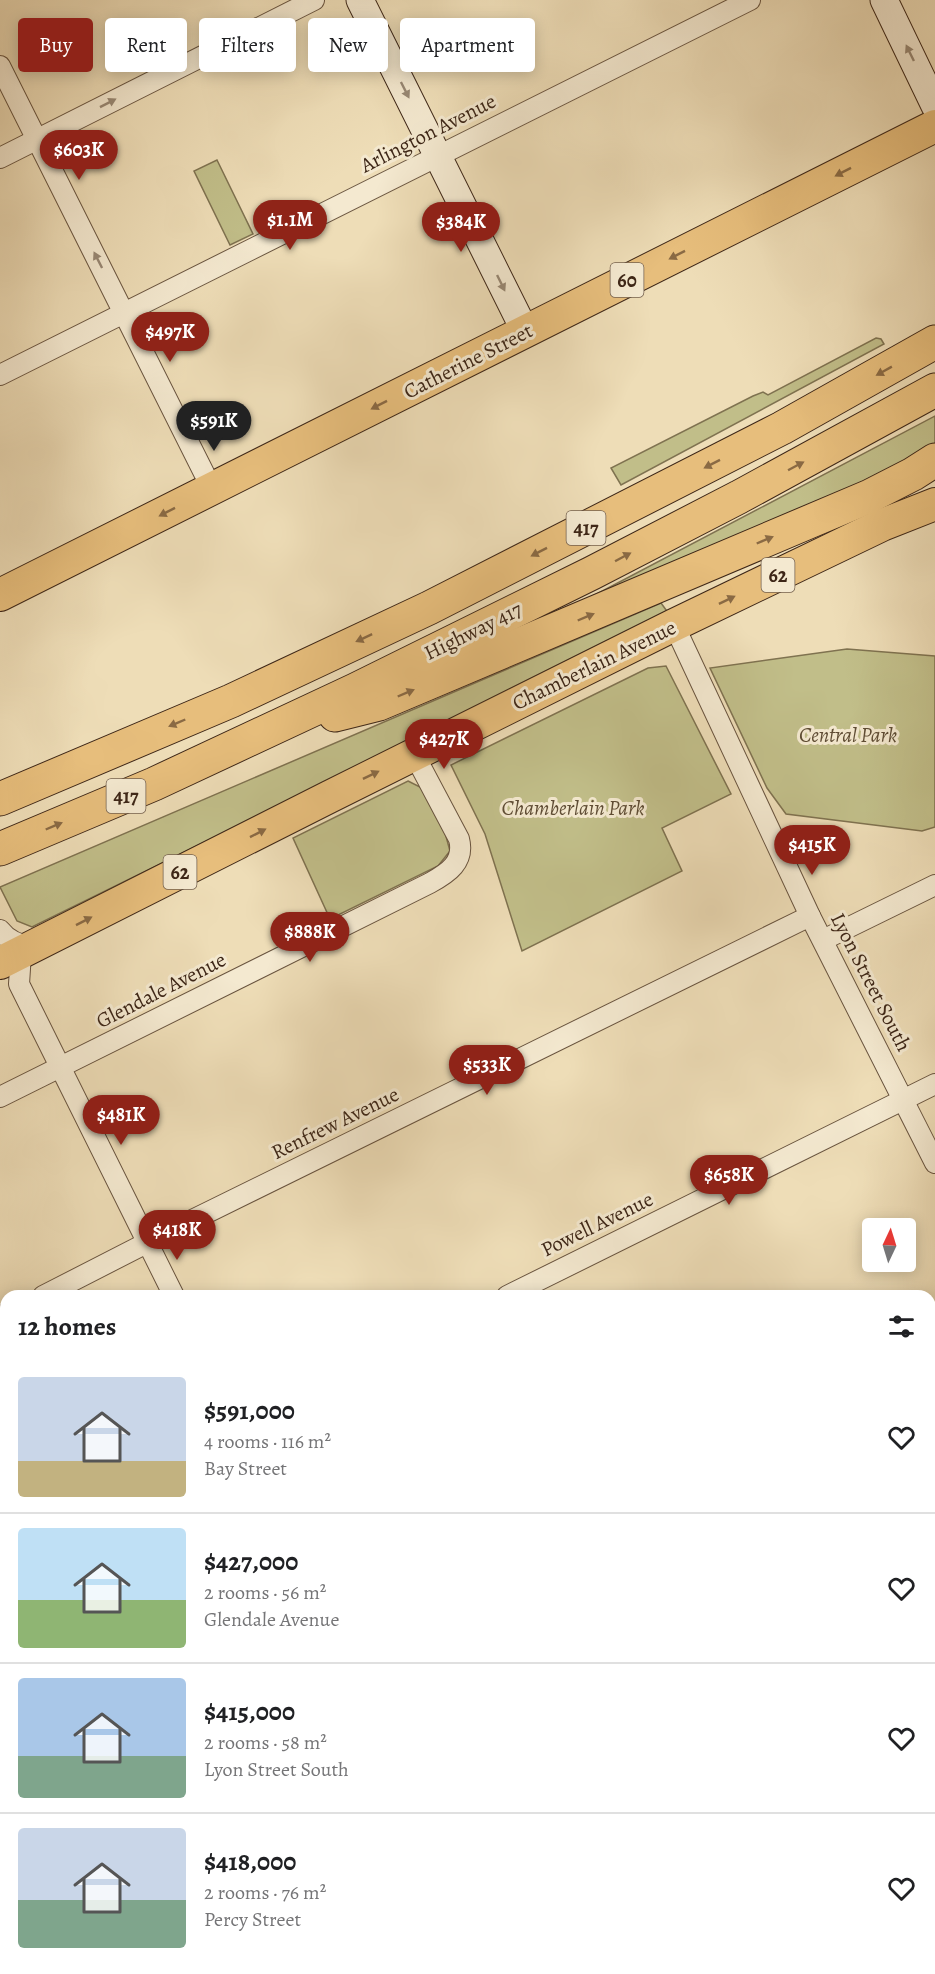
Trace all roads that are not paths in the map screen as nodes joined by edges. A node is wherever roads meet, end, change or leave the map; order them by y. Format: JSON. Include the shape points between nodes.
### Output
{"nodes":[{"id":1,"x":314,"y":0,"type":"edge"},
{"id":2,"x":360,"y":0,"type":"edge"},
{"id":3,"x":750,"y":0,"type":"edge"},
{"id":4,"x":884,"y":0,"type":"edge"},
{"id":5,"x":0,"y":66,"type":"edge"},
{"id":6,"x":935,"y":106,"type":"edge"},
{"id":7,"x":935,"y":126,"type":"edge"},
{"id":8,"x":37,"y":139,"type":"junction"},
{"id":9,"x":438,"y":155,"type":"junction"},
{"id":10,"x":0,"y":158,"type":"edge"},
{"id":11,"x":124,"y":312,"type":"junction"},
{"id":12,"x":525,"y":332,"type":"junction"},
{"id":13,"x":935,"y":342,"type":"edge"},
{"id":14,"x":0,"y":375,"type":"edge"},
{"id":15,"x":935,"y":390,"type":"edge"},
{"id":16,"x":935,"y":460,"type":"edge"},
{"id":17,"x":212,"y":489,"type":"junction"},
{"id":18,"x":935,"y":493,"type":"edge"},
{"id":19,"x":935,"y":504,"type":"edge"},
{"id":20,"x":882,"y":525,"type":"junction"},
{"id":21,"x":0,"y":595,"type":"edge"},
{"id":22,"x":674,"y":625,"type":"junction"},
{"id":23,"x":250,"y":740,"type":"junction"},
{"id":24,"x":414,"y":754,"type":"junction"},
{"id":25,"x":85,"y":762,"type":"junction"},
{"id":26,"x":0,"y":783,"type":"edge"},
{"id":27,"x":0,"y":799,"type":"edge"},
{"id":28,"x":0,"y":849,"type":"edge"},
{"id":29,"x":935,"y":885,"type":"edge"},
{"id":30,"x":810,"y":916,"type":"junction"},
{"id":31,"x":0,"y":930,"type":"edge"},
{"id":32,"x":823,"y":940,"type":"junction"},
{"id":33,"x":13,"y":958,"type":"edge"},
{"id":34,"x":61,"y":1066,"type":"junction"},
{"id":35,"x":935,"y":1084,"type":"edge"},
{"id":36,"x":0,"y":1097,"type":"edge"},
{"id":37,"x":904,"y":1100,"type":"junction"},
{"id":38,"x":935,"y":1163,"type":"edge"},
{"id":39,"x":147,"y":1243,"type":"junction"},
{"id":40,"x":54,"y":1290,"type":"edge"},
{"id":41,"x":171,"y":1290,"type":"edge"},
{"id":42,"x":519,"y":1290,"type":"edge"}],
"edges":[{"from":8,"to":1,"type":"street","one_way":true},
{"from":2,"to":9,"type":"main road","one_way":true},
{"from":3,"to":9,"type":"street","name":"Arlington Avenue"},
{"from":6,"to":4,"type":"main road","one_way":true},
{"from":5,"to":8,"type":"street"},
{"from":7,"to":12,"type":"main road","name":"Catherine Street","number":"60","one_way":true},
{"from":8,"to":10,"type":"street"},
{"from":11,"to":8,"type":"street","one_way":true},
{"from":9,"to":11,"type":"street","name":"Arlington Avenue"},
{"from":9,"to":12,"type":"main road","one_way":true},
{"from":11,"to":14,"type":"street","name":"Arlington Avenue"},
{"from":11,"to":17,"type":"street"},
{"from":12,"to":17,"type":"main road","name":"Catherine Street","number":"60","one_way":true},
{"from":13,"to":25,"type":"highway","number":"417","one_way":true,"via":[[782,428],[429,608],[231,700]]},
{"from":23,"to":15,"type":"highway","name":"Highway 417","number":"417","one_way":true,"via":[[592,573]]},
{"from":23,"to":16,"type":"highway","one_way":true,"via":[[379,704],[860,500]]},
{"from":17,"to":21,"type":"main road","name":"Catherine Street","number":"60","one_way":true},
{"from":18,"to":20,"type":"main road"},
{"from":19,"to":20,"type":"main road","name":"Chamberlain Avenue","number":"62"},
{"from":22,"to":20,"type":"main road","name":"Chamberlain Avenue","number":"62","one_way":true},
{"from":22,"to":24,"type":"main road","name":"Chamberlain Avenue","number":"62"},
{"from":22,"to":30,"type":"street","name":"Lyon Street South"},
{"from":28,"to":23,"type":"highway","name":"Highway 417","number":"417","one_way":true},
{"from":33,"to":24,"type":"main road","name":"Chamberlain Avenue","number":"62","one_way":true},
{"from":24,"to":34,"type":"street","name":"Glendale Avenue","via":[[459,839],[460,853],[454,867],[430,883]]},
{"from":25,"to":26,"type":"highway"},
{"from":25,"to":27,"type":"highway","number":"417"},
{"from":29,"to":32,"type":"street"},
{"from":30,"to":32,"type":"street","name":"Lyon Street South"},
{"from":30,"to":39,"type":"street","name":"Renfrew Avenue"},
{"from":31,"to":33,"type":"street","via":[[22,946]]},
{"from":32,"to":37,"type":"street","name":"Lyon Street South"},
{"from":33,"to":34,"type":"street","via":[[27,1001]]},
{"from":34,"to":36,"type":"street","name":"Glendale Avenue"},
{"from":34,"to":39,"type":"street"},
{"from":35,"to":37,"type":"street","name":"Powell Avenue"},
{"from":37,"to":38,"type":"street","name":"Lyon Street South"},
{"from":37,"to":42,"type":"street","name":"Powell Avenue"},
{"from":39,"to":40,"type":"street","name":"Renfrew Avenue"},
{"from":39,"to":41,"type":"street"}]}
